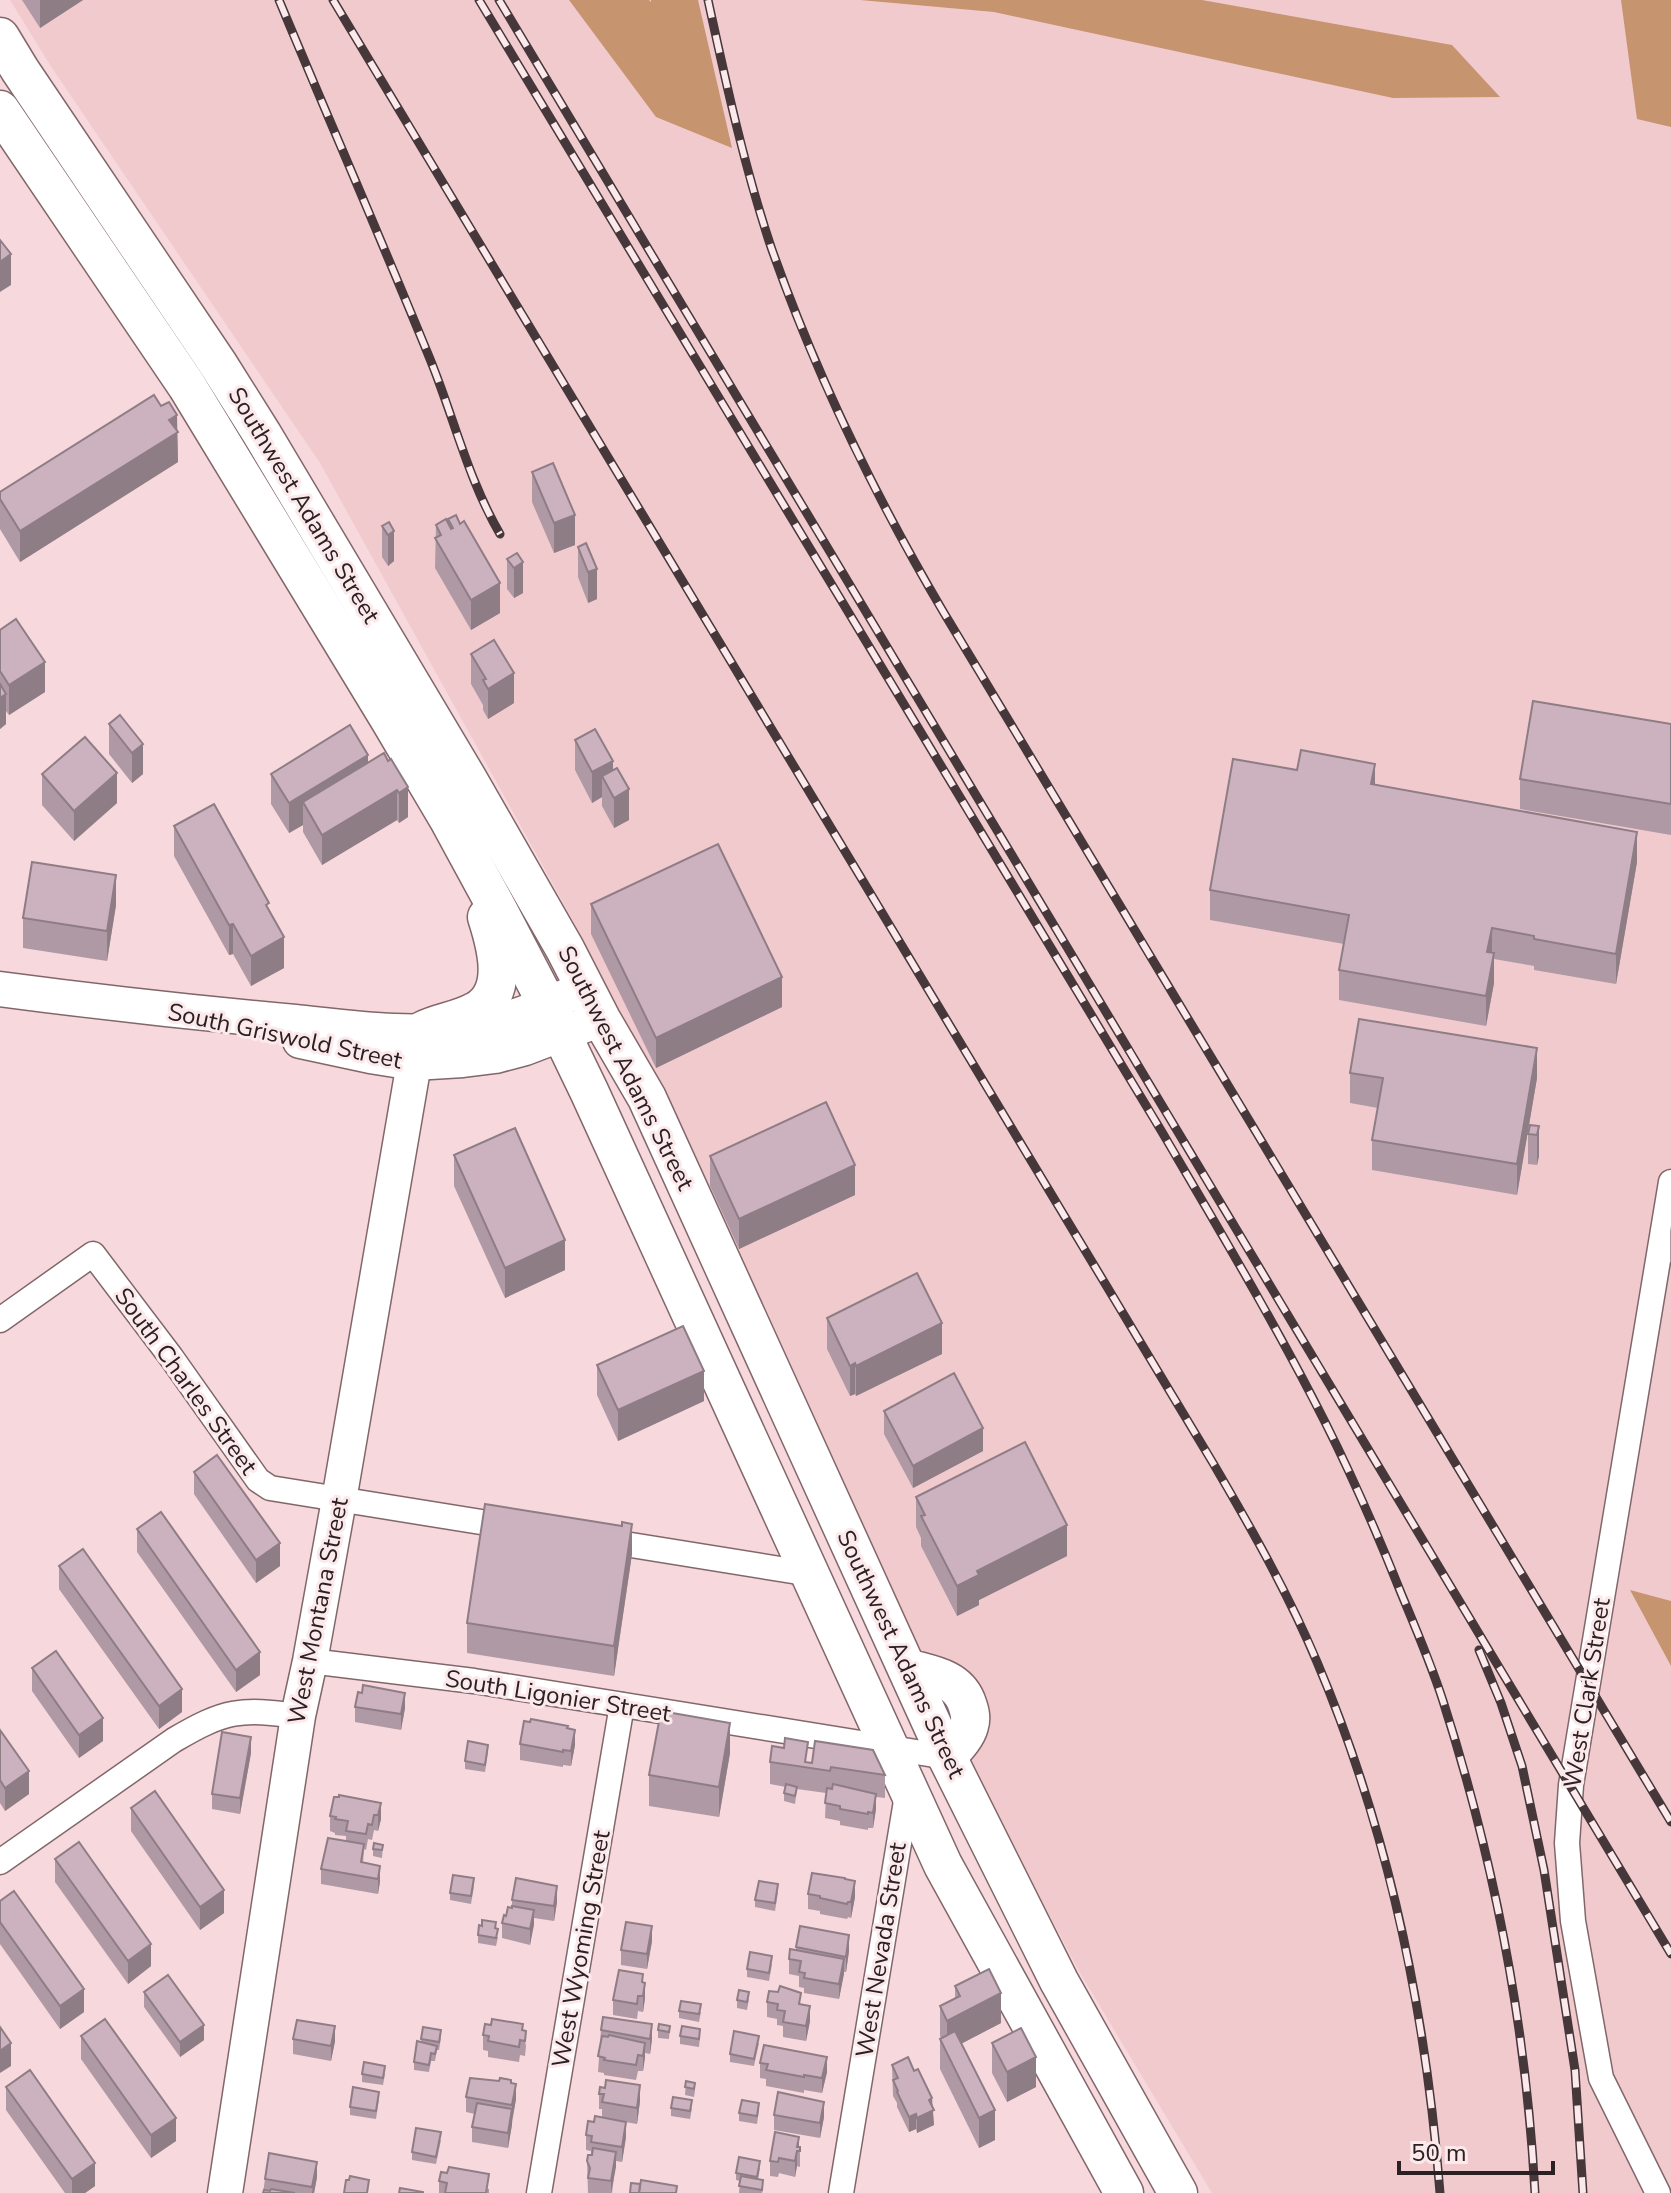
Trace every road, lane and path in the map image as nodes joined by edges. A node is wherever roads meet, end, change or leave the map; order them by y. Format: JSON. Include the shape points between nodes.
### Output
{"nodes":[{"id":1,"x":0,"y":37,"type":"edge"},
{"id":2,"x":10,"y":77,"type":"edge"},
{"id":3,"x":0,"y":110,"type":"edge"},
{"id":4,"x":448,"y":818,"type":"junction"},
{"id":5,"x":0,"y":989,"type":"edge"},
{"id":6,"x":593,"y":1004,"type":"junction"},
{"id":7,"x":554,"y":1019,"type":"junction"},
{"id":8,"x":418,"y":1047,"type":"junction"},
{"id":9,"x":1671,"y":1182,"type":"edge"},
{"id":10,"x":0,"y":1320,"type":"edge"},
{"id":11,"x":339,"y":1500,"type":"junction"},
{"id":12,"x":531,"y":1529,"type":"edge"},
{"id":13,"x":577,"y":1537,"type":"edge"},
{"id":14,"x":811,"y":1574,"type":"junction"},
{"id":15,"x":310,"y":1661,"type":"junction"},
{"id":16,"x":907,"y":1668,"type":"junction"},
{"id":17,"x":622,"y":1705,"type":"junction"},
{"id":18,"x":298,"y":1716,"type":"junction"},
{"id":19,"x":915,"y":1761,"type":"junction"},
{"id":20,"x":0,"y":1862,"type":"edge"},
{"id":21,"x":943,"y":1865,"type":"junction"},
{"id":22,"x":893,"y":1871,"type":"junction"},
{"id":23,"x":225,"y":2193,"type":"edge"},
{"id":24,"x":539,"y":2193,"type":"edge"},
{"id":25,"x":841,"y":2193,"type":"edge"},
{"id":26,"x":1124,"y":2193,"type":"edge"},
{"id":27,"x":1178,"y":2193,"type":"edge"},
{"id":28,"x":1658,"y":2193,"type":"edge"}],
"edges":[{"from":1,"to":2,"type":"main road","name":"Southwest Adams Street"},
{"from":2,"to":6,"type":"main road","name":"Southwest Adams Street","via":[[262,434],[475,791]]},
{"from":3,"to":4,"type":"main road","name":"Southwest Adams Street","via":[[187,386]]},
{"from":4,"to":7,"type":"main road","name":"Southwest Adams Street"},
{"from":4,"to":8,"type":"main road","via":[[488,921],[497,977],[492,995],[479,1010],[432,1026]]},
{"from":5,"to":8,"type":"street","name":"South Griswold Street","via":[[345,1027]]},
{"from":6,"to":7,"type":"street","name":"South Griswold Street"},
{"from":6,"to":16,"type":"main road","name":"Southwest Adams Street","via":[[647,1098]]},
{"from":7,"to":8,"type":"street","name":"South Griswold Street","via":[[514,1017],[447,1030]]},
{"from":7,"to":14,"type":"main road","name":"Southwest Adams Street"},
{"from":8,"to":11,"type":"street","name":"West Montana Street"},
{"from":9,"to":28,"type":"street","name":"West Clark Street","via":[[1571,1785],[1567,1843],[1573,1921],[1601,2078]]},
{"from":10,"to":11,"type":"street","name":"South Charles Street","via":[[93,1254],[258,1480],[270,1488]]},
{"from":11,"to":12,"type":"street","name":"South Charles Street"},
{"from":11,"to":15,"type":"street","name":"West Montana Street"},
{"from":13,"to":14,"type":"street"},
{"from":14,"to":19,"type":"main road","name":"Southwest Adams Street"},
{"from":15,"to":17,"type":"street","name":"South Ligonier Street"},
{"from":15,"to":18,"type":"street","name":"West Montana Street"},
{"from":16,"to":19,"type":"main road","name":"Southwest Adams Street","via":[[925,1707]]},
{"from":16,"to":19,"type":"main road","via":[[954,1684],[970,1711],[966,1733]]},
{"from":17,"to":19,"type":"street","name":"South Ligonier Street"},
{"from":17,"to":24,"type":"street","name":"West Wyoming Street"},
{"from":18,"to":20,"type":"street","via":[[242,1711],[202,1723]]},
{"from":18,"to":23,"type":"street","name":"West Montana Street"},
{"from":19,"to":21,"type":"main road","name":"Southwest Adams Street"},
{"from":19,"to":22,"type":"street","name":"West Nevada Street"},
{"from":19,"to":27,"type":"main road","name":"Southwest Adams Street","via":[[1059,1981]]},
{"from":21,"to":22,"type":"street","via":[[910,1859]]},
{"from":21,"to":26,"type":"main road","name":"Southwest Adams Street"},
{"from":22,"to":25,"type":"street","name":"West Nevada Street"}]}
